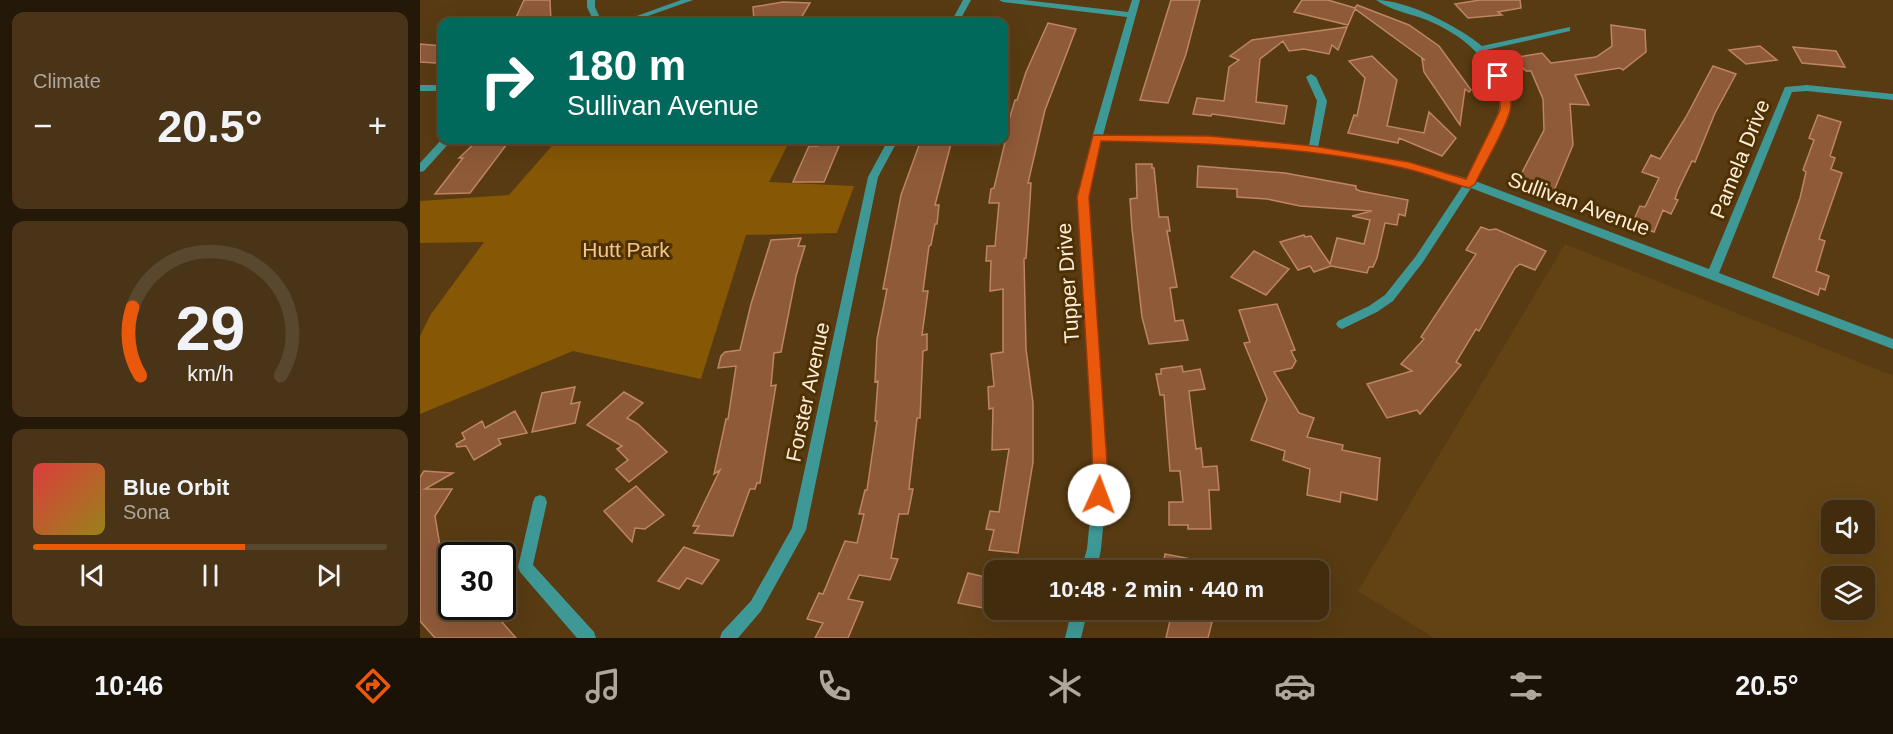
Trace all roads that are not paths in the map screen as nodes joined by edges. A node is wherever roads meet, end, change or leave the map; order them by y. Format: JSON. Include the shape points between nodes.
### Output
{"nodes":[{"id":1,"x":591,"y":0,"type":"edge"},
{"id":2,"x":689,"y":0,"type":"edge"},
{"id":3,"x":967,"y":0,"type":"edge"},
{"id":4,"x":1003,"y":0,"type":"edge"},
{"id":5,"x":1136,"y":0,"type":"edge"},
{"id":6,"x":1380,"y":0,"type":"edge"},
{"id":7,"x":1130,"y":15,"type":"junction"},
{"id":8,"x":596,"y":18,"type":"edge"},
{"id":9,"x":636,"y":18,"type":"edge"},
{"id":10,"x":957,"y":18,"type":"edge"},
{"id":11,"x":1567,"y":29,"type":"dead end"},
{"id":12,"x":1480,"y":49,"type":"junction"},
{"id":13,"x":1311,"y":78,"type":"dead end"},
{"id":14,"x":420,"y":88,"type":"edge"},
{"id":15,"x":438,"y":88,"type":"edge"},
{"id":16,"x":1893,"y":97,"type":"edge"},
{"id":17,"x":1096,"y":138,"type":"junction"},
{"id":18,"x":443,"y":144,"type":"edge"},
{"id":19,"x":891,"y":144,"type":"edge"},
{"id":20,"x":1313,"y":150,"type":"junction"},
{"id":21,"x":420,"y":169,"type":"edge"},
{"id":22,"x":1469,"y":184,"type":"junction"},
{"id":23,"x":1713,"y":274,"type":"junction"},
{"id":24,"x":1342,"y":324,"type":"dead end"},
{"id":25,"x":1893,"y":344,"type":"edge"},
{"id":26,"x":540,"y":502,"type":"dead end"},
{"id":27,"x":1091,"y":560,"type":"edge"},
{"id":28,"x":1077,"y":620,"type":"edge"},
{"id":29,"x":588,"y":638,"type":"edge"},
{"id":30,"x":728,"y":638,"type":"edge"},
{"id":31,"x":1073,"y":638,"type":"edge"}],
"edges":[{"from":1,"to":8,"type":"street"},
{"from":2,"to":9,"type":"street"},
{"from":3,"to":10,"type":"street"},
{"from":4,"to":7,"type":"street"},
{"from":5,"to":7,"type":"street","name":"Tupper Drive"},
{"from":6,"to":12,"type":"street","via":[[1459,33]]},
{"from":7,"to":17,"type":"street","name":"Tupper Drive"},
{"from":11,"to":12,"type":"street"},
{"from":12,"to":22,"type":"street","via":[[1502,85],[1505,110]]},
{"from":13,"to":20,"type":"street","via":[[1322,101]]},
{"from":14,"to":15,"type":"street"},
{"from":16,"to":23,"type":"street","name":"Pamela Drive","via":[[1788,89]]},
{"from":17,"to":20,"type":"street","name":"Sullivan Avenue","via":[[1210,140]]},
{"from":17,"to":27,"type":"street","name":"Tupper Drive","via":[[1083,197],[1101,477]]},
{"from":18,"to":21,"type":"street"},
{"from":19,"to":30,"type":"street","name":"Forster Avenue","via":[[873,177],[799,530],[756,606]]},
{"from":20,"to":22,"type":"street","name":"Sullivan Avenue","via":[[1409,166]]},
{"from":22,"to":23,"type":"street","name":"Sullivan Avenue"},
{"from":22,"to":24,"type":"street","via":[[1409,275],[1387,300]]},
{"from":23,"to":25,"type":"street","name":"Sullivan Avenue"},
{"from":26,"to":29,"type":"street","via":[[525,567]]},
{"from":28,"to":31,"type":"street"}]}
